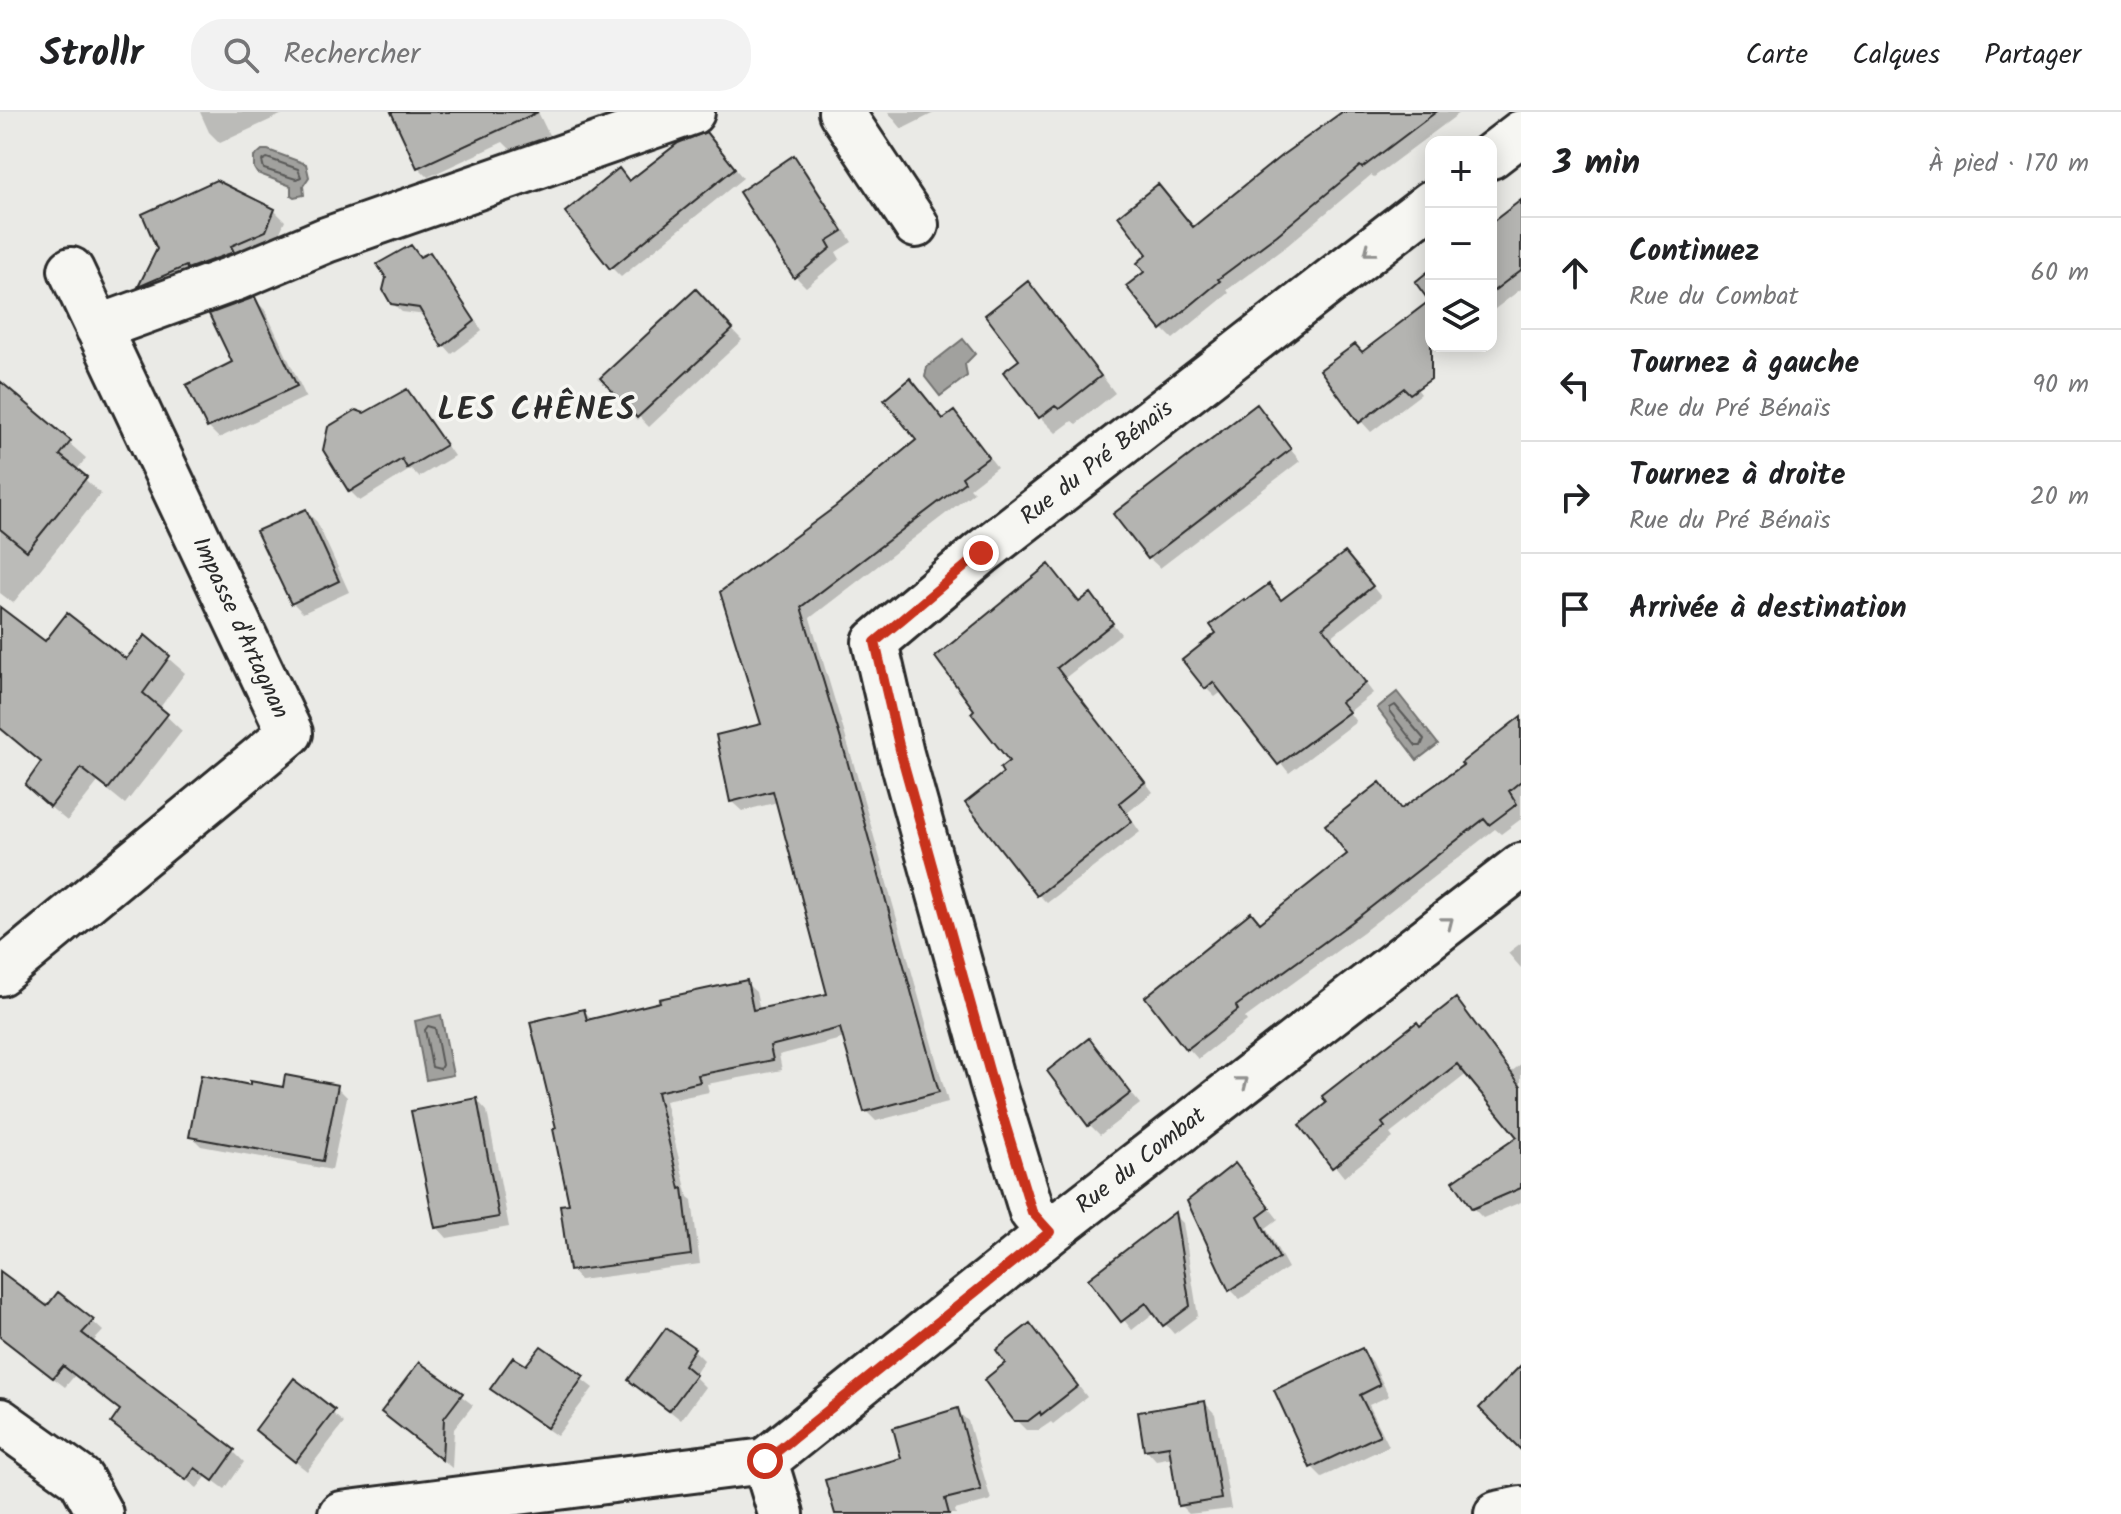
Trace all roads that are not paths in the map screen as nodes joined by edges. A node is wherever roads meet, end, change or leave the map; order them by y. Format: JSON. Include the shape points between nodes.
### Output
{"nodes":[{"id":1,"x":692,"y":112,"type":"edge"},
{"id":2,"x":841,"y":112,"type":"edge"},
{"id":3,"x":1521,"y":133,"type":"edge"},
{"id":4,"x":1497,"y":151,"type":"edge"},
{"id":5,"x":1425,"y":208,"type":"edge"},
{"id":6,"x":916,"y":225,"type":"dead end"},
{"id":7,"x":71,"y":270,"type":"dead end"},
{"id":8,"x":98,"y":328,"type":"junction"},
{"id":9,"x":1521,"y":866,"type":"edge"},
{"id":10,"x":0,"y":973,"type":"edge"},
{"id":11,"x":1050,"y":1232,"type":"junction"},
{"id":12,"x":0,"y":1421,"type":"edge"},
{"id":13,"x":765,"y":1461,"type":"junction"},
{"id":14,"x":1521,"y":1509,"type":"edge"},
{"id":15,"x":100,"y":1514,"type":"edge"},
{"id":16,"x":341,"y":1514,"type":"edge"},
{"id":17,"x":781,"y":1514,"type":"edge"},
{"id":18,"x":1497,"y":1514,"type":"edge"}],
"edges":[{"from":1,"to":8,"type":"street","via":[[326,240]]},
{"from":2,"to":6,"type":"street"},
{"from":3,"to":4,"type":"street"},
{"from":5,"to":11,"type":"street","name":"Rue du Pré Bénaïs","one_way":true,"via":[[993,543],[875,642],[992,1081],[1032,1212]]},
{"from":7,"to":8,"type":"street","name":"Impasse d'Artagnan"},
{"from":8,"to":10,"type":"street","name":"Impasse d'Artagnan","via":[[290,733]]},
{"from":11,"to":9,"type":"street","name":"Rue du Combat","one_way":true},
{"from":11,"to":13,"type":"street","name":"Rue du Combat"},
{"from":12,"to":15,"type":"street","via":[[81,1479]]},
{"from":13,"to":16,"type":"street"},
{"from":13,"to":17,"type":"street"},
{"from":14,"to":18,"type":"street"}]}
